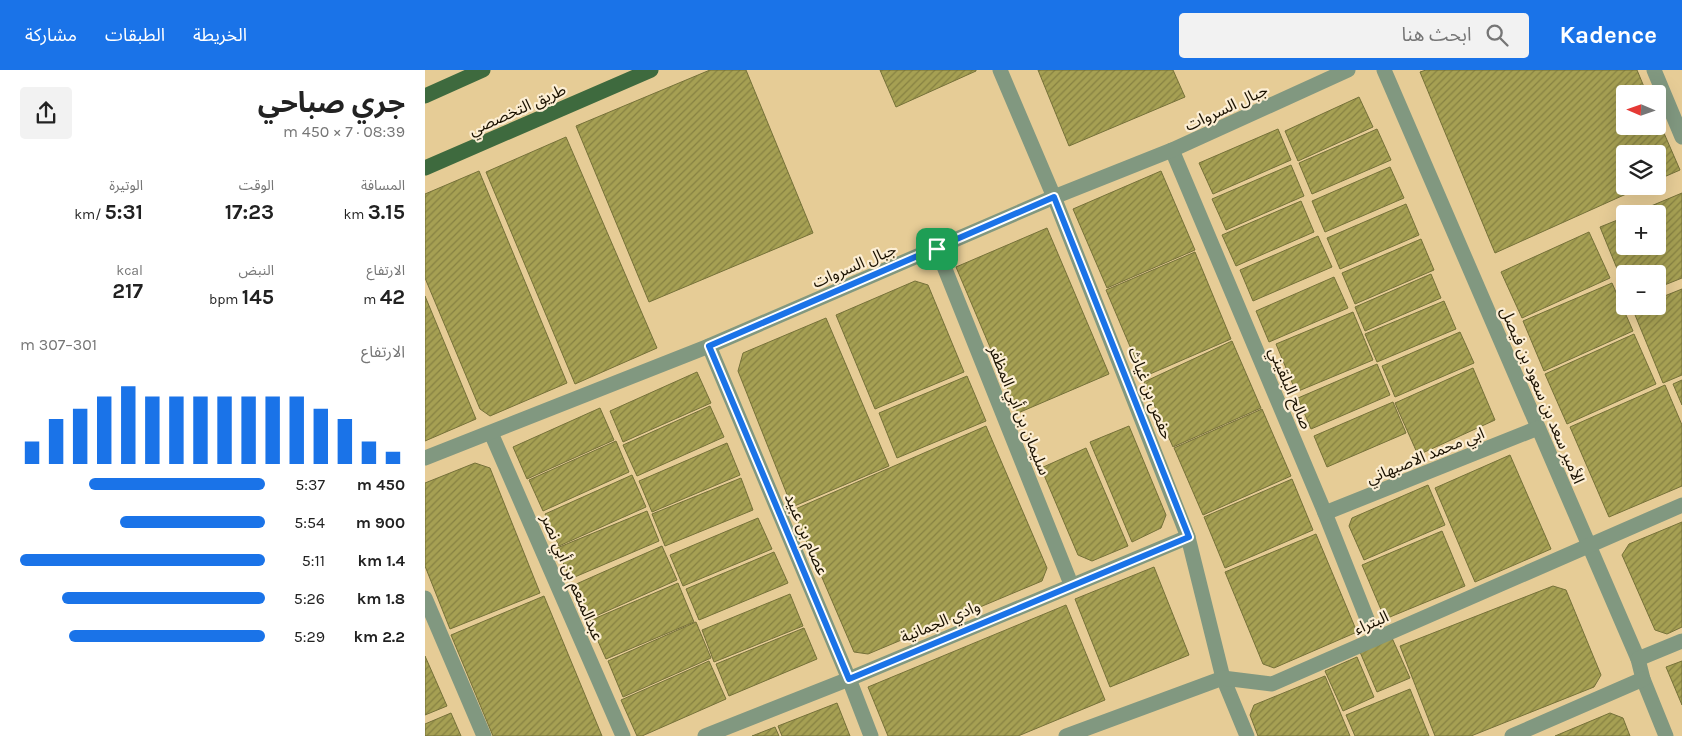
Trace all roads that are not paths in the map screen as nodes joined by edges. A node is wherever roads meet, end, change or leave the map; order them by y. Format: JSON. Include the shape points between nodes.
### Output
{"nodes":[{"id":1,"x":483,"y":70,"type":"edge"},
{"id":2,"x":651,"y":70,"type":"edge"},
{"id":3,"x":1000,"y":70,"type":"edge"},
{"id":4,"x":1348,"y":70,"type":"edge"},
{"id":5,"x":1384,"y":70,"type":"edge"},
{"id":6,"x":1655,"y":70,"type":"edge"},
{"id":7,"x":425,"y":96,"type":"edge"},
{"id":8,"x":1682,"y":137,"type":"edge"},
{"id":9,"x":1173,"y":150,"type":"junction"},
{"id":10,"x":425,"y":168,"type":"edge"},
{"id":11,"x":1054,"y":197,"type":"junction"},
{"id":12,"x":937,"y":249,"type":"junction"},
{"id":13,"x":709,"y":346,"type":"junction"},
{"id":14,"x":1537,"y":428,"type":"junction"},
{"id":15,"x":491,"y":433,"type":"junction"},
{"id":16,"x":425,"y":458,"type":"edge"},
{"id":17,"x":1682,"y":505,"type":"edge"},
{"id":18,"x":1325,"y":513,"type":"junction"},
{"id":19,"x":1189,"y":537,"type":"junction"},
{"id":20,"x":1589,"y":545,"type":"junction"},
{"id":21,"x":1071,"y":584,"type":"junction"},
{"id":22,"x":425,"y":598,"type":"edge"},
{"id":23,"x":1375,"y":639,"type":"junction"},
{"id":24,"x":1682,"y":641,"type":"edge"},
{"id":25,"x":1638,"y":659,"type":"junction"},
{"id":26,"x":1223,"y":678,"type":"junction"},
{"id":27,"x":849,"y":679,"type":"junction"},
{"id":28,"x":1643,"y":679,"type":"junction"},
{"id":29,"x":1098,"y":730,"type":"edge"},
{"id":30,"x":484,"y":736,"type":"edge"},
{"id":31,"x":623,"y":736,"type":"edge"},
{"id":32,"x":705,"y":736,"type":"edge"},
{"id":33,"x":871,"y":736,"type":"edge"},
{"id":34,"x":1066,"y":736,"type":"edge"},
{"id":35,"x":1247,"y":736,"type":"edge"},
{"id":36,"x":1512,"y":736,"type":"edge"},
{"id":37,"x":1666,"y":736,"type":"edge"}],
"edges":[{"from":1,"to":7,"type":"main road"},
{"from":2,"to":10,"type":"main road","name":"طريق التخصصي"},
{"from":3,"to":11,"type":"street","name":"حفص بن غياث"},
{"from":4,"to":9,"type":"street","name":"جبال السروات"},
{"from":5,"to":14,"type":"street","name":"الأمير سعد بن سعود بن فيصل"},
{"from":6,"to":8,"type":"street"},
{"from":9,"to":11,"type":"street","name":"جبال السروات"},
{"from":9,"to":18,"type":"street","name":"صالح البلقيني"},
{"from":11,"to":12,"type":"street","name":"جبال السروات"},
{"from":11,"to":19,"type":"street","name":"حفص بن غياث"},
{"from":12,"to":13,"type":"street","name":"جبال السروات"},
{"from":12,"to":21,"type":"street","name":"سليمان بن أبي المظفر"},
{"from":13,"to":15,"type":"street","name":"جبال السروات"},
{"from":13,"to":27,"type":"street","name":"عصام بن عبيد"},
{"from":14,"to":18,"type":"street","name":"ابي محمد الاصبهاني"},
{"from":14,"to":20,"type":"street","name":"الأمير سعد بن سعود بن فيصل"},
{"from":15,"to":16,"type":"street","name":"جبال السروات"},
{"from":15,"to":31,"type":"street","name":"عبدالمنعم بن أبي نصر"},
{"from":17,"to":20,"type":"street","name":"البتراء"},
{"from":18,"to":23,"type":"street","name":"صالح البلقيني"},
{"from":19,"to":21,"type":"street","name":"وادي الجمانية"},
{"from":19,"to":26,"type":"street","name":"حفص بن غياث"},
{"from":20,"to":23,"type":"street","name":"البتراء"},
{"from":20,"to":25,"type":"street","name":"الأمير سعد بن سعود بن فيصل"},
{"from":21,"to":27,"type":"street","name":"وادي الجمانية"},
{"from":22,"to":30,"type":"street"},
{"from":23,"to":26,"type":"street","name":"البتراء","via":[[1272,684]]},
{"from":24,"to":25,"type":"street"},
{"from":25,"to":28,"type":"street","name":"الأمير سعد بن سعود بن فيصل"},
{"from":26,"to":29,"type":"street","name":"البتراء"},
{"from":26,"to":35,"type":"street","name":"حفص بن غياث"},
{"from":27,"to":32,"type":"street","name":"وادي الجمانية"},
{"from":27,"to":33,"type":"street","name":"عصام بن عبيد"},
{"from":28,"to":36,"type":"street"},
{"from":28,"to":37,"type":"street","name":"الأمير سعد بن سعود بن فيصل"},
{"from":29,"to":34,"type":"street","name":"البتراء"}]}
